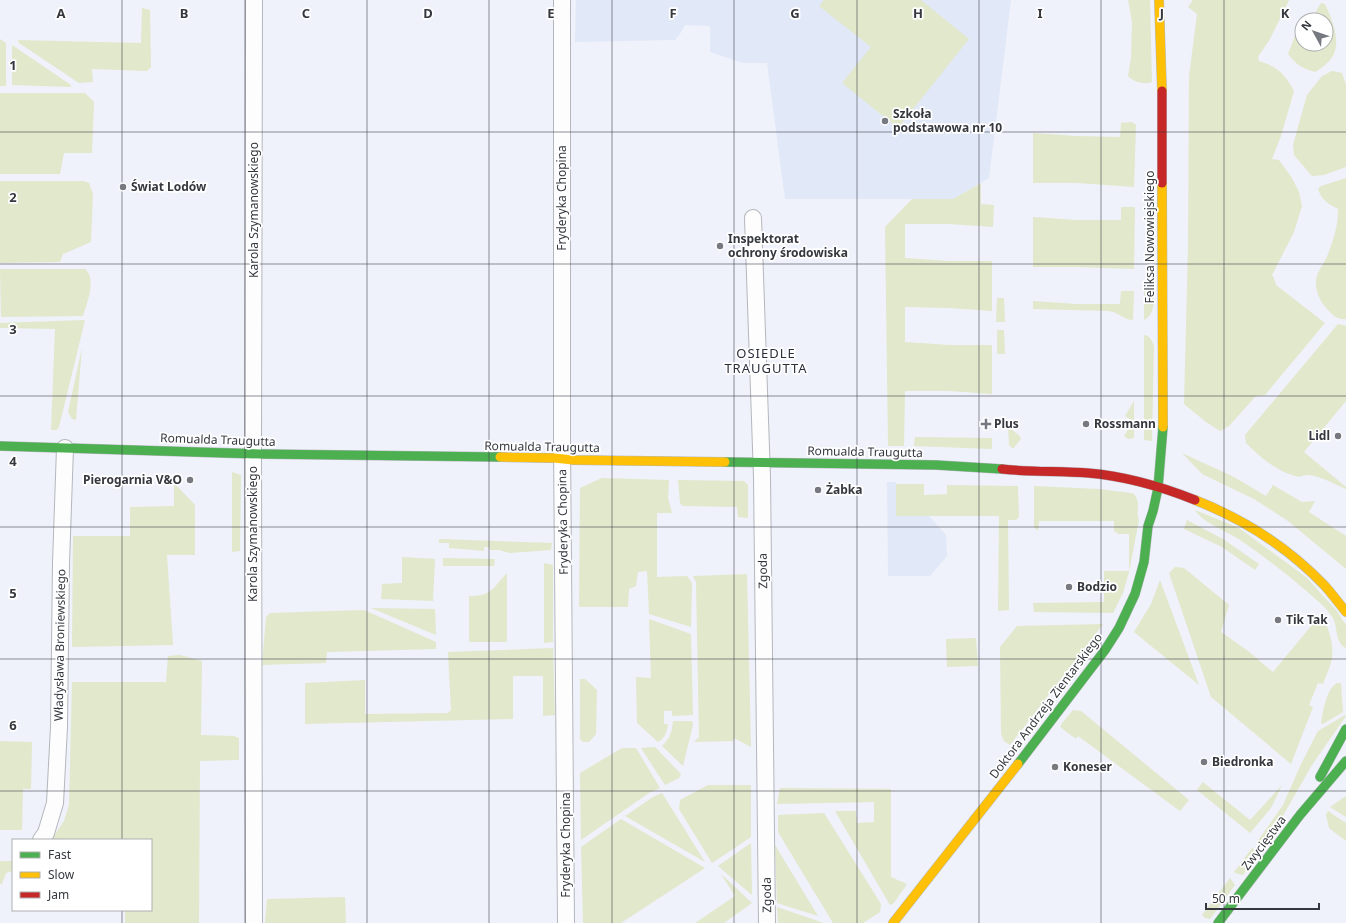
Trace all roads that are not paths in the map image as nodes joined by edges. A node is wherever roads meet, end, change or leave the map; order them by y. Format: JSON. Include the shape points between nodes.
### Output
{"nodes":[{"id":1,"x":254,"y":0,"type":"edge"},
{"id":2,"x":562,"y":0,"type":"edge"},
{"id":3,"x":1158,"y":0,"type":"edge"},
{"id":4,"x":753,"y":218,"type":"dead end"},
{"id":5,"x":0,"y":446,"type":"edge"},
{"id":6,"x":65,"y":448,"type":"junction"},
{"id":7,"x":253,"y":453,"type":"junction"},
{"id":8,"x":563,"y":459,"type":"junction"},
{"id":9,"x":762,"y":463,"type":"junction"},
{"id":10,"x":1124,"y":469,"type":"dead end"},
{"id":11,"x":1082,"y":472,"type":"junction"},
{"id":12,"x":1155,"y":474,"type":"junction"},
{"id":13,"x":1171,"y":478,"type":"dead end"},
{"id":14,"x":1158,"y":488,"type":"junction"},
{"id":15,"x":1346,"y":612,"type":"edge"},
{"id":16,"x":1346,"y":729,"type":"edge"},
{"id":17,"x":1346,"y":761,"type":"edge"},
{"id":18,"x":1300,"y":815,"type":"junction"},
{"id":19,"x":42,"y":839,"type":"edge"},
{"id":20,"x":254,"y":923,"type":"edge"},
{"id":21,"x":566,"y":923,"type":"edge"},
{"id":22,"x":767,"y":923,"type":"edge"},
{"id":23,"x":893,"y":923,"type":"edge"},
{"id":24,"x":1218,"y":923,"type":"edge"}],
"edges":[{"from":1,"to":7,"type":"street","name":"Karola Szymanowskiego"},
{"from":2,"to":8,"type":"street","name":"Fryderyka Chopina"},
{"from":3,"to":12,"type":"main road","name":"Feliksa Nowowiejskiego","via":[[1162,60],[1163,431]]},
{"from":4,"to":9,"type":"street","name":"Zgoda"},
{"from":5,"to":6,"type":"main road","name":"Romualda Traugutta"},
{"from":6,"to":7,"type":"main road","name":"Romualda Traugutta"},
{"from":6,"to":19,"type":"street","name":"Władysława Broniewskiego","via":[[55,803]]},
{"from":7,"to":8,"type":"main road","name":"Romualda Traugutta"},
{"from":7,"to":20,"type":"street","name":"Karola Szymanowskiego"},
{"from":8,"to":9,"type":"main road","name":"Romualda Traugutta"},
{"from":8,"to":21,"type":"street","name":"Fryderyka Chopina"},
{"from":9,"to":11,"type":"main road","name":"Romualda Traugutta","via":[[965,466]]},
{"from":9,"to":22,"type":"street","name":"Zgoda"},
{"from":10,"to":11,"type":"main road","name":"Romualda Traugutta"},
{"from":11,"to":14,"type":"main road","name":"Romualda Traugutta","via":[[1111,476]]},
{"from":12,"to":13,"type":"main road"},
{"from":12,"to":14,"type":"main road","name":"Doktora Andrzeja Zientarskiego"},
{"from":14,"to":15,"type":"main road","name":"Romualda Traugutta","via":[[1213,507],[1270,540],[1309,570]]},
{"from":14,"to":23,"type":"main road","name":"Doktora Andrzeja Zientarskiego","via":[[1148,526],[1144,562],[1135,594],[1119,628],[1047,727]]},
{"from":16,"to":18,"type":"main road","name":"Zwycięstwa"},
{"from":17,"to":18,"type":"main road","name":"Zwycięstwa"},
{"from":18,"to":24,"type":"main road","name":"Zwycięstwa"}]}
